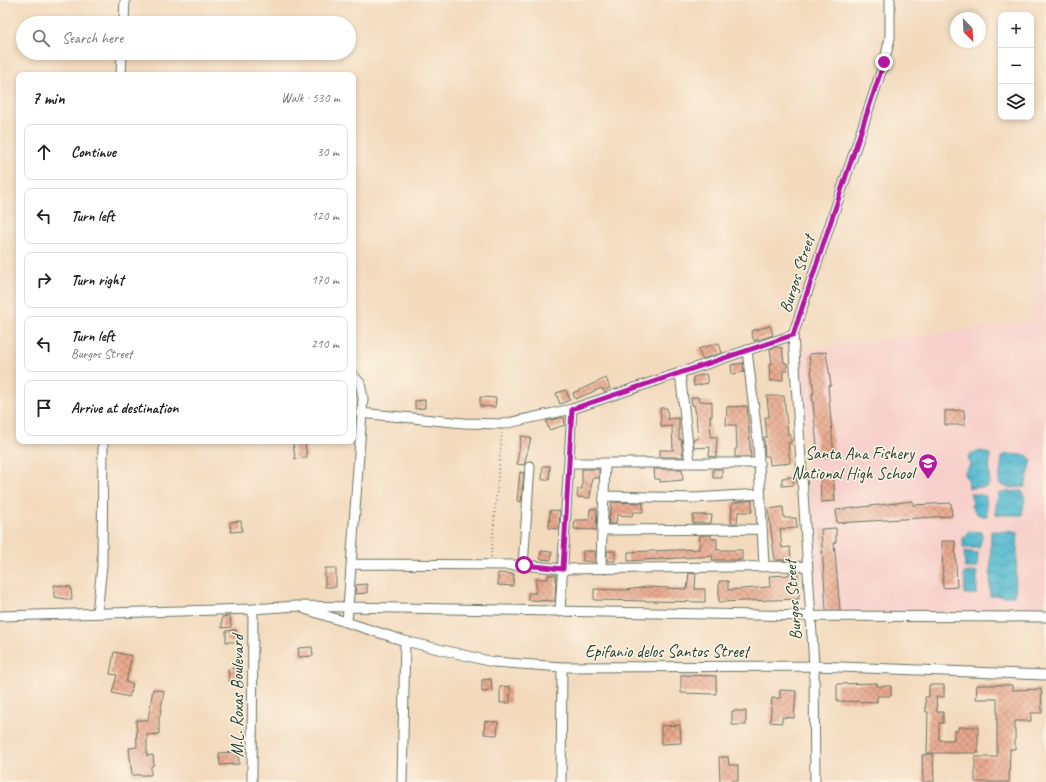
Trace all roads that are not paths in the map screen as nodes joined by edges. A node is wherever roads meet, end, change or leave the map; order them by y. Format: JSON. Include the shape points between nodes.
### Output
{"nodes":[{"id":1,"x":125,"y":0,"type":"edge"},
{"id":2,"x":890,"y":0,"type":"edge"},
{"id":3,"x":124,"y":16,"type":"edge"},
{"id":4,"x":122,"y":60,"type":"edge"},
{"id":5,"x":121,"y":72,"type":"edge"},
{"id":6,"x":793,"y":335,"type":"junction"},
{"id":7,"x":747,"y":350,"type":"junction"},
{"id":8,"x":680,"y":372,"type":"junction"},
{"id":9,"x":356,"y":378,"type":"edge"},
{"id":10,"x":572,"y":409,"type":"junction"},
{"id":11,"x":360,"y":413,"type":"junction"},
{"id":12,"x":104,"y":444,"type":"edge"},
{"id":13,"x":569,"y":463,"type":"junction"},
{"id":14,"x":605,"y":463,"type":"junction"},
{"id":15,"x":690,"y":463,"type":"junction"},
{"id":16,"x":758,"y":463,"type":"junction"},
{"id":17,"x":530,"y":466,"type":"dead end"},
{"id":18,"x":760,"y":494,"type":"junction"},
{"id":19,"x":604,"y":496,"type":"junction"},
{"id":20,"x":762,"y":529,"type":"junction"},
{"id":21,"x":602,"y":530,"type":"junction"},
{"id":22,"x":352,"y":564,"type":"junction"},
{"id":23,"x":524,"y":565,"type":"junction"},
{"id":24,"x":807,"y":566,"type":"junction"},
{"id":25,"x":764,"y":567,"type":"junction"},
{"id":26,"x":563,"y":569,"type":"junction"},
{"id":27,"x":601,"y":569,"type":"junction"},
{"id":28,"x":296,"y":606,"type":"junction"},
{"id":29,"x":349,"y":608,"type":"junction"},
{"id":30,"x":253,"y":609,"type":"junction"},
{"id":31,"x":560,"y":612,"type":"junction"},
{"id":32,"x":97,"y":613,"type":"junction"},
{"id":33,"x":0,"y":616,"type":"edge"},
{"id":34,"x":810,"y":616,"type":"junction"},
{"id":35,"x":1046,"y":617,"type":"edge"},
{"id":36,"x":347,"y":622,"type":"junction"},
{"id":37,"x":405,"y":641,"type":"junction"},
{"id":38,"x":814,"y":666,"type":"junction"},
{"id":39,"x":562,"y":667,"type":"junction"},
{"id":40,"x":1046,"y":675,"type":"edge"},
{"id":41,"x":252,"y":782,"type":"edge"},
{"id":42,"x":402,"y":782,"type":"edge"},
{"id":43,"x":561,"y":782,"type":"edge"},
{"id":44,"x":815,"y":782,"type":"edge"}],
"edges":[{"from":1,"to":3,"type":"street"},
{"from":2,"to":6,"type":"street","name":"Burgos Street","via":[[890,38],[884,62]]},
{"from":4,"to":5,"type":"street"},
{"from":6,"to":7,"type":"street"},
{"from":6,"to":24,"type":"street","name":"Burgos Street"},
{"from":7,"to":8,"type":"street"},
{"from":7,"to":16,"type":"street"},
{"from":8,"to":10,"type":"street"},
{"from":8,"to":15,"type":"street"},
{"from":9,"to":11,"type":"street","via":[[363,389]]},
{"from":10,"to":11,"type":"street","via":[[503,424]]},
{"from":10,"to":13,"type":"street"},
{"from":11,"to":22,"type":"street"},
{"from":12,"to":32,"type":"street","via":[[102,566]]},
{"from":13,"to":14,"type":"street"},
{"from":13,"to":26,"type":"street"},
{"from":14,"to":15,"type":"street"},
{"from":14,"to":19,"type":"street"},
{"from":15,"to":16,"type":"street"},
{"from":16,"to":18,"type":"street"},
{"from":17,"to":23,"type":"street"},
{"from":18,"to":19,"type":"street","via":[[694,498]]},
{"from":18,"to":20,"type":"street"},
{"from":19,"to":21,"type":"street"},
{"from":20,"to":21,"type":"street"},
{"from":20,"to":25,"type":"street"},
{"from":21,"to":27,"type":"street"},
{"from":22,"to":23,"type":"street"},
{"from":22,"to":29,"type":"street"},
{"from":23,"to":26,"type":"street"},
{"from":24,"to":25,"type":"street"},
{"from":24,"to":34,"type":"street","name":"Burgos Street"},
{"from":25,"to":27,"type":"street"},
{"from":26,"to":27,"type":"street"},
{"from":26,"to":31,"type":"street"},
{"from":28,"to":29,"type":"street"},
{"from":28,"to":30,"type":"street"},
{"from":28,"to":36,"type":"street","name":"Epifanio delos Santos Street"},
{"from":29,"to":31,"type":"street"},
{"from":29,"to":36,"type":"street"},
{"from":30,"to":32,"type":"street"},
{"from":30,"to":41,"type":"street","name":"M.L. Roxas Boulevard"},
{"from":31,"to":34,"type":"street"},
{"from":32,"to":33,"type":"street"},
{"from":34,"to":35,"type":"street"},
{"from":34,"to":38,"type":"street","name":"Burgos Street"},
{"from":36,"to":37,"type":"street","name":"Epifanio delos Santos Street"},
{"from":37,"to":39,"type":"street","name":"Epifanio delos Santos Street","via":[[493,662]]},
{"from":37,"to":42,"type":"street"},
{"from":38,"to":39,"type":"street","name":"Epifanio delos Santos Street"},
{"from":38,"to":40,"type":"street","name":"Epifanio delos Santos Street"},
{"from":38,"to":44,"type":"street","name":"Burgos Street"},
{"from":39,"to":43,"type":"street"}]}
